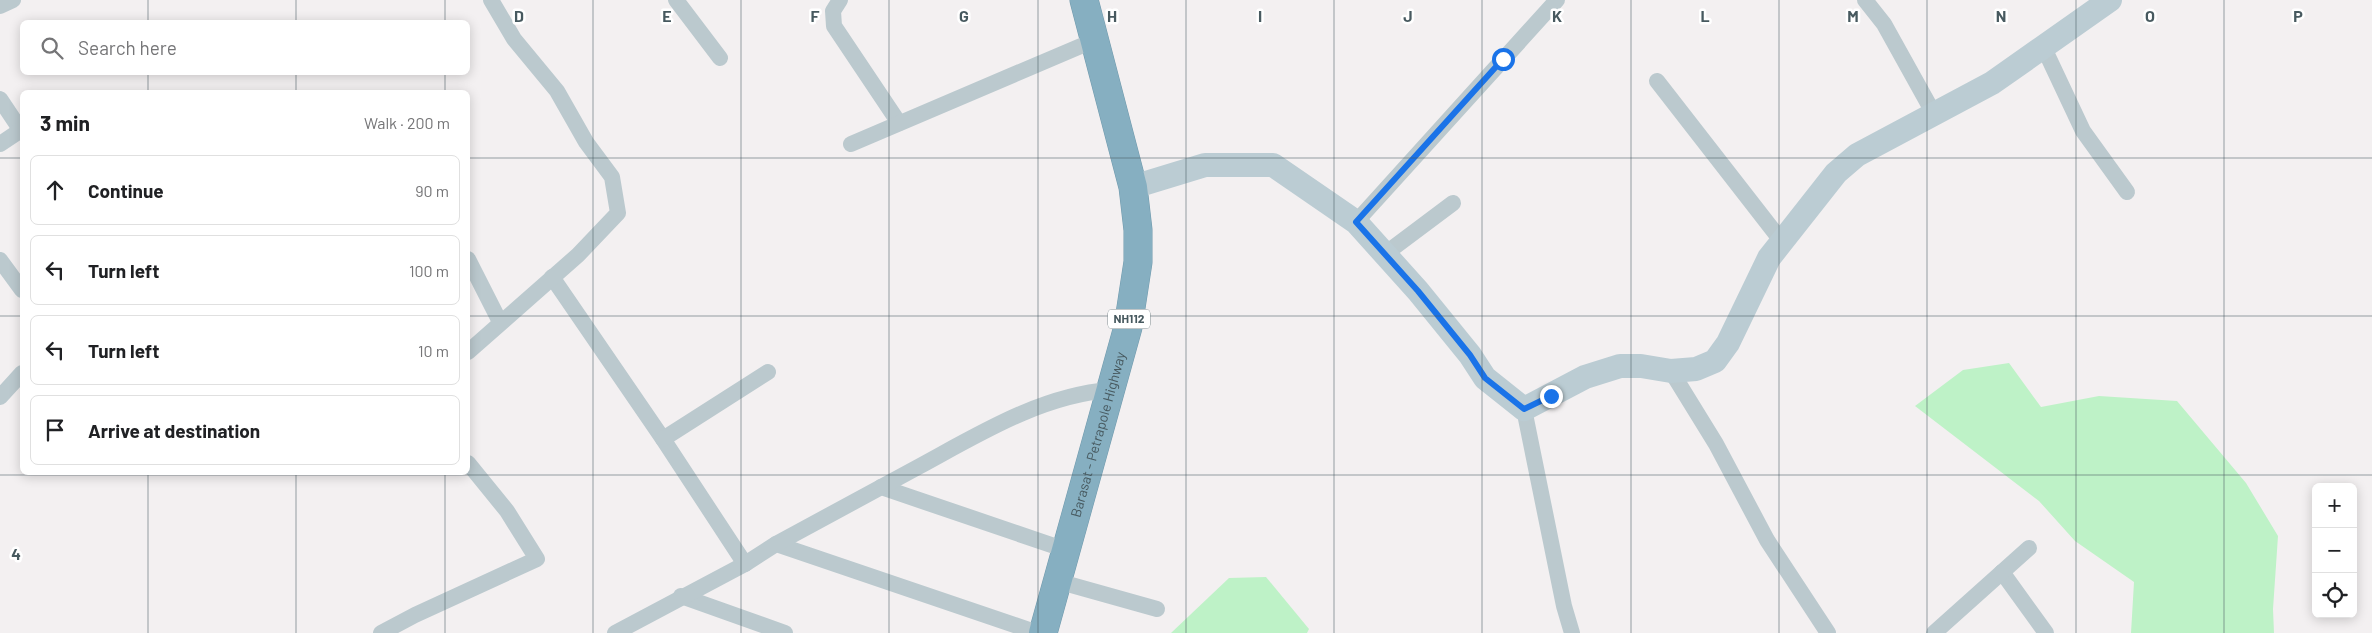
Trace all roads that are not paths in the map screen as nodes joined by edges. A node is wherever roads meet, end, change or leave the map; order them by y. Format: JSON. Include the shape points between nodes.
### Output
{"nodes":[{"id":1,"x":13,"y":0,"type":"edge"},
{"id":2,"x":491,"y":0,"type":"edge"},
{"id":3,"x":676,"y":0,"type":"edge"},
{"id":4,"x":840,"y":0,"type":"edge"},
{"id":5,"x":1084,"y":0,"type":"edge"},
{"id":6,"x":1557,"y":0,"type":"edge"},
{"id":7,"x":1865,"y":0,"type":"edge"},
{"id":8,"x":2110,"y":0,"type":"edge"},
{"id":9,"x":0,"y":6,"type":"edge"},
{"id":10,"x":1095,"y":40,"type":"junction"},
{"id":11,"x":2043,"y":46,"type":"junction"},
{"id":12,"x":720,"y":58,"type":"dead end"},
{"id":13,"x":1657,"y":81,"type":"dead end"},
{"id":14,"x":0,"y":99,"type":"edge"},
{"id":15,"x":1934,"y":114,"type":"junction"},
{"id":16,"x":899,"y":122,"type":"junction"},
{"id":17,"x":20,"y":128,"type":"edge"},
{"id":18,"x":20,"y":132,"type":"edge"},
{"id":19,"x":0,"y":144,"type":"edge"},
{"id":20,"x":851,"y":144,"type":"dead end"},
{"id":21,"x":1133,"y":186,"type":"junction"},
{"id":22,"x":2127,"y":192,"type":"dead end"},
{"id":23,"x":1453,"y":203,"type":"dead end"},
{"id":24,"x":1356,"y":222,"type":"junction"},
{"id":25,"x":1783,"y":242,"type":"junction"},
{"id":26,"x":1385,"y":254,"type":"junction"},
{"id":27,"x":0,"y":260,"type":"edge"},
{"id":28,"x":470,"y":263,"type":"edge"},
{"id":29,"x":552,"y":277,"type":"junction"},
{"id":30,"x":20,"y":287,"type":"edge"},
{"id":31,"x":500,"y":322,"type":"junction"},
{"id":32,"x":470,"y":350,"type":"edge"},
{"id":33,"x":1671,"y":371,"type":"junction"},
{"id":34,"x":768,"y":372,"type":"dead end"},
{"id":35,"x":20,"y":375,"type":"edge"},
{"id":36,"x":1110,"y":390,"type":"junction"},
{"id":37,"x":0,"y":397,"type":"edge"},
{"id":38,"x":1524,"y":409,"type":"junction"},
{"id":39,"x":663,"y":439,"type":"junction"},
{"id":40,"x":470,"y":466,"type":"edge"},
{"id":41,"x":881,"y":487,"type":"junction"},
{"id":42,"x":776,"y":544,"type":"junction"},
{"id":43,"x":2029,"y":548,"type":"dead end"},
{"id":44,"x":1066,"y":550,"type":"junction"},
{"id":45,"x":745,"y":564,"type":"junction"},
{"id":46,"x":2002,"y":572,"type":"junction"},
{"id":47,"x":1057,"y":581,"type":"junction"},
{"id":48,"x":681,"y":596,"type":"junction"},
{"id":49,"x":1157,"y":609,"type":"dead end"},
{"id":50,"x":381,"y":633,"type":"edge"},
{"id":51,"x":614,"y":633,"type":"edge"},
{"id":52,"x":785,"y":633,"type":"edge"},
{"id":53,"x":1038,"y":633,"type":"edge"},
{"id":54,"x":1043,"y":633,"type":"edge"},
{"id":55,"x":1572,"y":633,"type":"edge"},
{"id":56,"x":1828,"y":633,"type":"edge"},
{"id":57,"x":1934,"y":633,"type":"edge"},
{"id":58,"x":2046,"y":633,"type":"edge"}],
"edges":[{"from":1,"to":9,"type":"street"},
{"from":2,"to":29,"type":"street","via":[[514,40],[557,91],[586,142],[612,177],[618,213]]},
{"from":3,"to":12,"type":"street"},
{"from":4,"to":16,"type":"street","via":[[833,12],[834,26]]},
{"from":5,"to":10,"type":"highway","name":"Barasat - Petrapole Highway","number":"NH112"},
{"from":6,"to":24,"type":"street"},
{"from":7,"to":15,"type":"street","via":[[1884,24]]},
{"from":8,"to":11,"type":"street"},
{"from":10,"to":16,"type":"street"},
{"from":10,"to":21,"type":"highway","name":"Barasat - Petrapole Highway","number":"NH112"},
{"from":11,"to":15,"type":"street","via":[[1992,83]]},
{"from":11,"to":22,"type":"street","via":[[2083,131]]},
{"from":13,"to":25,"type":"street"},
{"from":14,"to":17,"type":"street"},
{"from":15,"to":25,"type":"street","via":[[1857,155],[1836,173]]},
{"from":16,"to":20,"type":"street"},
{"from":18,"to":19,"type":"street"},
{"from":21,"to":24,"type":"street","via":[[1205,165],[1273,165]]},
{"from":21,"to":36,"type":"highway","name":"Barasat - Petrapole Highway","number":"NH112","via":[[1138,230],[1135,291]]},
{"from":23,"to":26,"type":"street"},
{"from":24,"to":26,"type":"street"},
{"from":25,"to":33,"type":"street","via":[[1769,258],[1728,343],[1715,361],[1696,369]]},
{"from":26,"to":38,"type":"street","via":[[1470,355],[1485,378]]},
{"from":27,"to":30,"type":"street"},
{"from":28,"to":31,"type":"street"},
{"from":29,"to":31,"type":"street"},
{"from":29,"to":39,"type":"street"},
{"from":31,"to":32,"type":"street"},
{"from":33,"to":38,"type":"street","via":[[1620,366],[1585,377]]},
{"from":33,"to":56,"type":"street","via":[[1716,444],[1771,547]]},
{"from":34,"to":39,"type":"street"},
{"from":35,"to":37,"type":"street"},
{"from":36,"to":41,"type":"street","via":[[1073,394],[1018,416]]},
{"from":36,"to":44,"type":"highway","name":"Barasat - Petrapole Highway","number":"NH112"},
{"from":38,"to":55,"type":"street"},
{"from":39,"to":45,"type":"street"},
{"from":40,"to":50,"type":"street","via":[[508,510],[537,559]]},
{"from":41,"to":42,"type":"street"},
{"from":41,"to":44,"type":"street"},
{"from":42,"to":45,"type":"street"},
{"from":42,"to":53,"type":"street"},
{"from":43,"to":46,"type":"street"},
{"from":44,"to":47,"type":"highway","name":"Barasat - Petrapole Highway","number":"NH112"},
{"from":45,"to":48,"type":"street"},
{"from":46,"to":57,"type":"street"},
{"from":46,"to":58,"type":"street"},
{"from":47,"to":49,"type":"street"},
{"from":47,"to":54,"type":"highway","name":"Barasat - Petrapole Highway","number":"NH112"},
{"from":48,"to":51,"type":"street"},
{"from":48,"to":52,"type":"street"}]}
